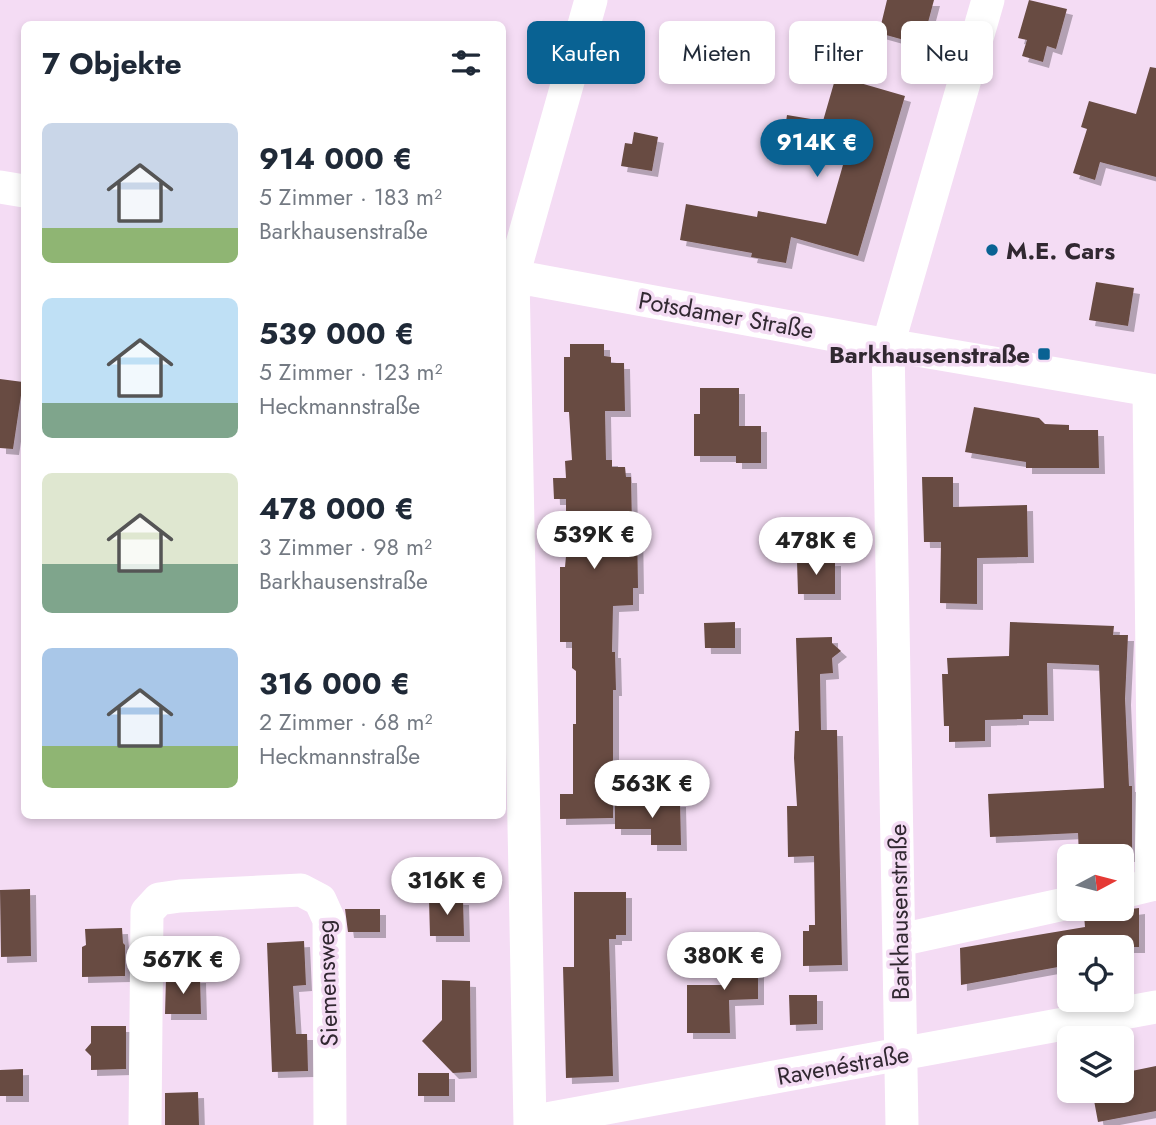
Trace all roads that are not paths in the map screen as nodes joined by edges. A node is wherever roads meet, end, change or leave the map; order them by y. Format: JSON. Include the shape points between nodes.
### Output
{"nodes":[{"id":1,"x":591,"y":0,"type":"edge"},
{"id":2,"x":988,"y":0,"type":"edge"},
{"id":3,"x":0,"y":187,"type":"edge"},
{"id":4,"x":21,"y":190,"type":"edge"},
{"id":5,"x":508,"y":274,"type":"edge"},
{"id":6,"x":888,"y":345,"type":"junction"},
{"id":7,"x":1153,"y":390,"type":"edge"},
{"id":8,"x":1153,"y":642,"type":"edge"},
{"id":9,"x":1154,"y":746,"type":"edge"},
{"id":10,"x":1134,"y":889,"type":"edge"},
{"id":11,"x":1057,"y":906,"type":"edge"},
{"id":12,"x":900,"y":940,"type":"junction"},
{"id":13,"x":1156,"y":1007,"type":"edge"},
{"id":14,"x":900,"y":1054,"type":"junction"},
{"id":15,"x":530,"y":1124,"type":"edge"},
{"id":16,"x":145,"y":1125,"type":"edge"},
{"id":17,"x":330,"y":1125,"type":"edge"},
{"id":18,"x":902,"y":1125,"type":"edge"}],
"edges":[{"from":1,"to":5,"type":"street"},
{"from":2,"to":6,"type":"street","name":"Barkhausenstraße"},
{"from":3,"to":4,"type":"street"},
{"from":5,"to":6,"type":"street","name":"Potsdamer Straße"},
{"from":5,"to":15,"type":"street"},
{"from":6,"to":7,"type":"street","name":"Potsdamer Straße"},
{"from":6,"to":12,"type":"street","name":"Barkhausenstraße"},
{"from":7,"to":8,"type":"street"},
{"from":8,"to":9,"type":"street"},
{"from":9,"to":10,"type":"street","via":[[1151,885]]},
{"from":11,"to":12,"type":"street"},
{"from":12,"to":14,"type":"street","name":"Barkhausenstraße"},
{"from":13,"to":14,"type":"street","name":"Ravenéstraße"},
{"from":14,"to":15,"type":"street","name":"Ravenéstraße"},
{"from":14,"to":18,"type":"street","name":"Barkhausenstraße"},
{"from":16,"to":17,"type":"street","name":"Siemensweg","via":[[146,912],[159,899],[180,896],[301,890],[320,900],[328,920]]}]}
